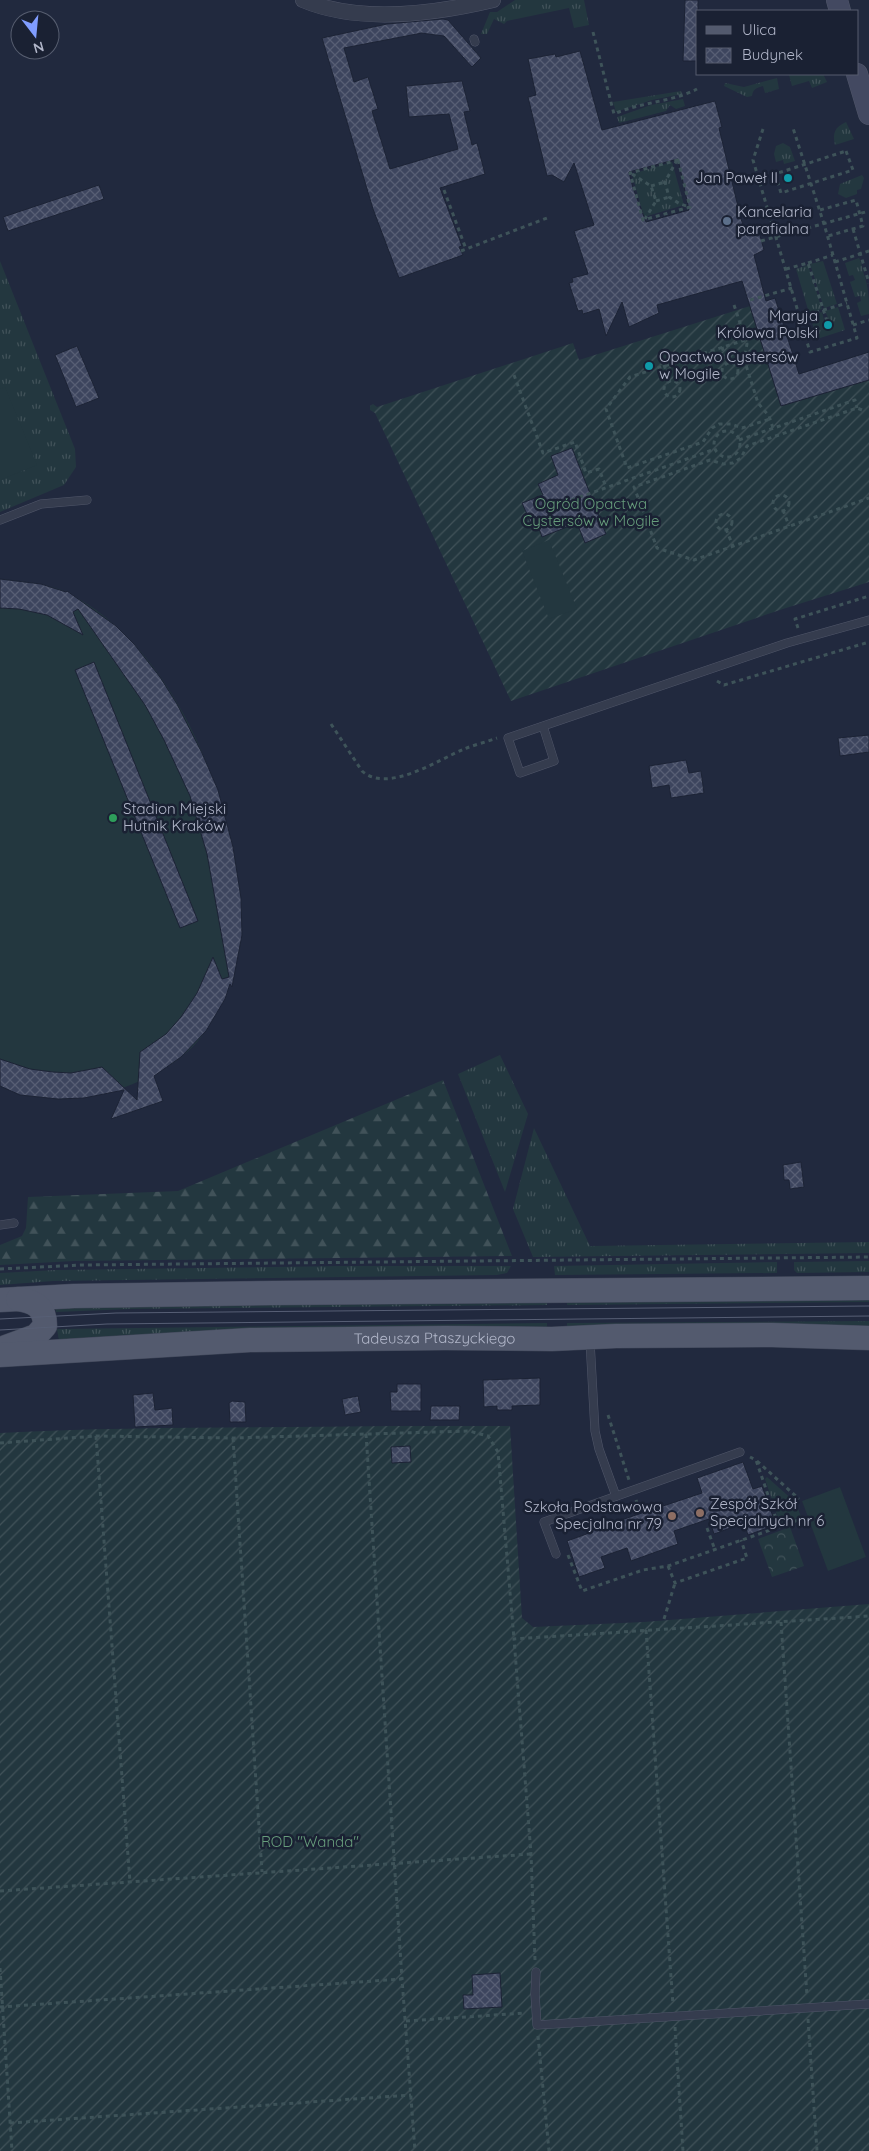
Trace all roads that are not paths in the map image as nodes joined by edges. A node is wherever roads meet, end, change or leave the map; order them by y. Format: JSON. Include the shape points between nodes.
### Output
{"nodes":[{"id":1,"x":303,"y":0,"type":"edge"},
{"id":2,"x":493,"y":0,"type":"edge"},
{"id":3,"x":858,"y":75,"type":"edge"},
{"id":4,"x":869,"y":114,"type":"edge"},
{"id":5,"x":87,"y":500,"type":"dead end"},
{"id":6,"x":0,"y":520,"type":"edge"},
{"id":7,"x":869,"y":620,"type":"edge"},
{"id":8,"x":543,"y":726,"type":"junction"},
{"id":9,"x":14,"y":1223,"type":"dead end"},
{"id":10,"x":0,"y":1225,"type":"edge"},
{"id":11,"x":869,"y":1288,"type":"edge"},
{"id":12,"x":8,"y":1299,"type":"edge"},
{"id":13,"x":590,"y":1338,"type":"junction"},
{"id":14,"x":869,"y":1338,"type":"edge"},
{"id":15,"x":0,"y":1349,"type":"edge"},
{"id":16,"x":0,"y":1355,"type":"edge"},
{"id":17,"x":740,"y":1452,"type":"road end"},
{"id":18,"x":616,"y":1496,"type":"junction"},
{"id":19,"x":556,"y":1554,"type":"road end"},
{"id":20,"x":536,"y":1972,"type":"road end"},
{"id":21,"x":869,"y":2004,"type":"edge"}],
"edges":[{"from":1,"to":2,"type":"street","via":[[333,10],[380,14],[444,10]]},
{"from":3,"to":4,"type":"street"},
{"from":5,"to":6,"type":"lane","via":[[41,504]]},
{"from":7,"to":8,"type":"lane","via":[[787,643]]},
{"from":8,"to":8,"type":"lane","via":[[508,738],[520,773],[554,761]]},
{"from":9,"to":10,"type":"lane"},
{"from":11,"to":12,"type":"main road","via":[[244,1293]]},
{"from":12,"to":15,"type":"main road","via":[[37,1305],[44,1316],[45,1326],[36,1336]]},
{"from":13,"to":14,"type":"main road","name":"Tadeusza Ptaszyckiego","via":[[772,1335]]},
{"from":13,"to":16,"type":"main road","name":"Tadeusza Ptaszyckiego","via":[[250,1340]]},
{"from":13,"to":18,"type":"lane","via":[[595,1431]]},
{"from":17,"to":18,"type":"lane"},
{"from":18,"to":19,"type":"lane","via":[[544,1522]]},
{"from":20,"to":21,"type":"lane","via":[[537,2026]]}]}
